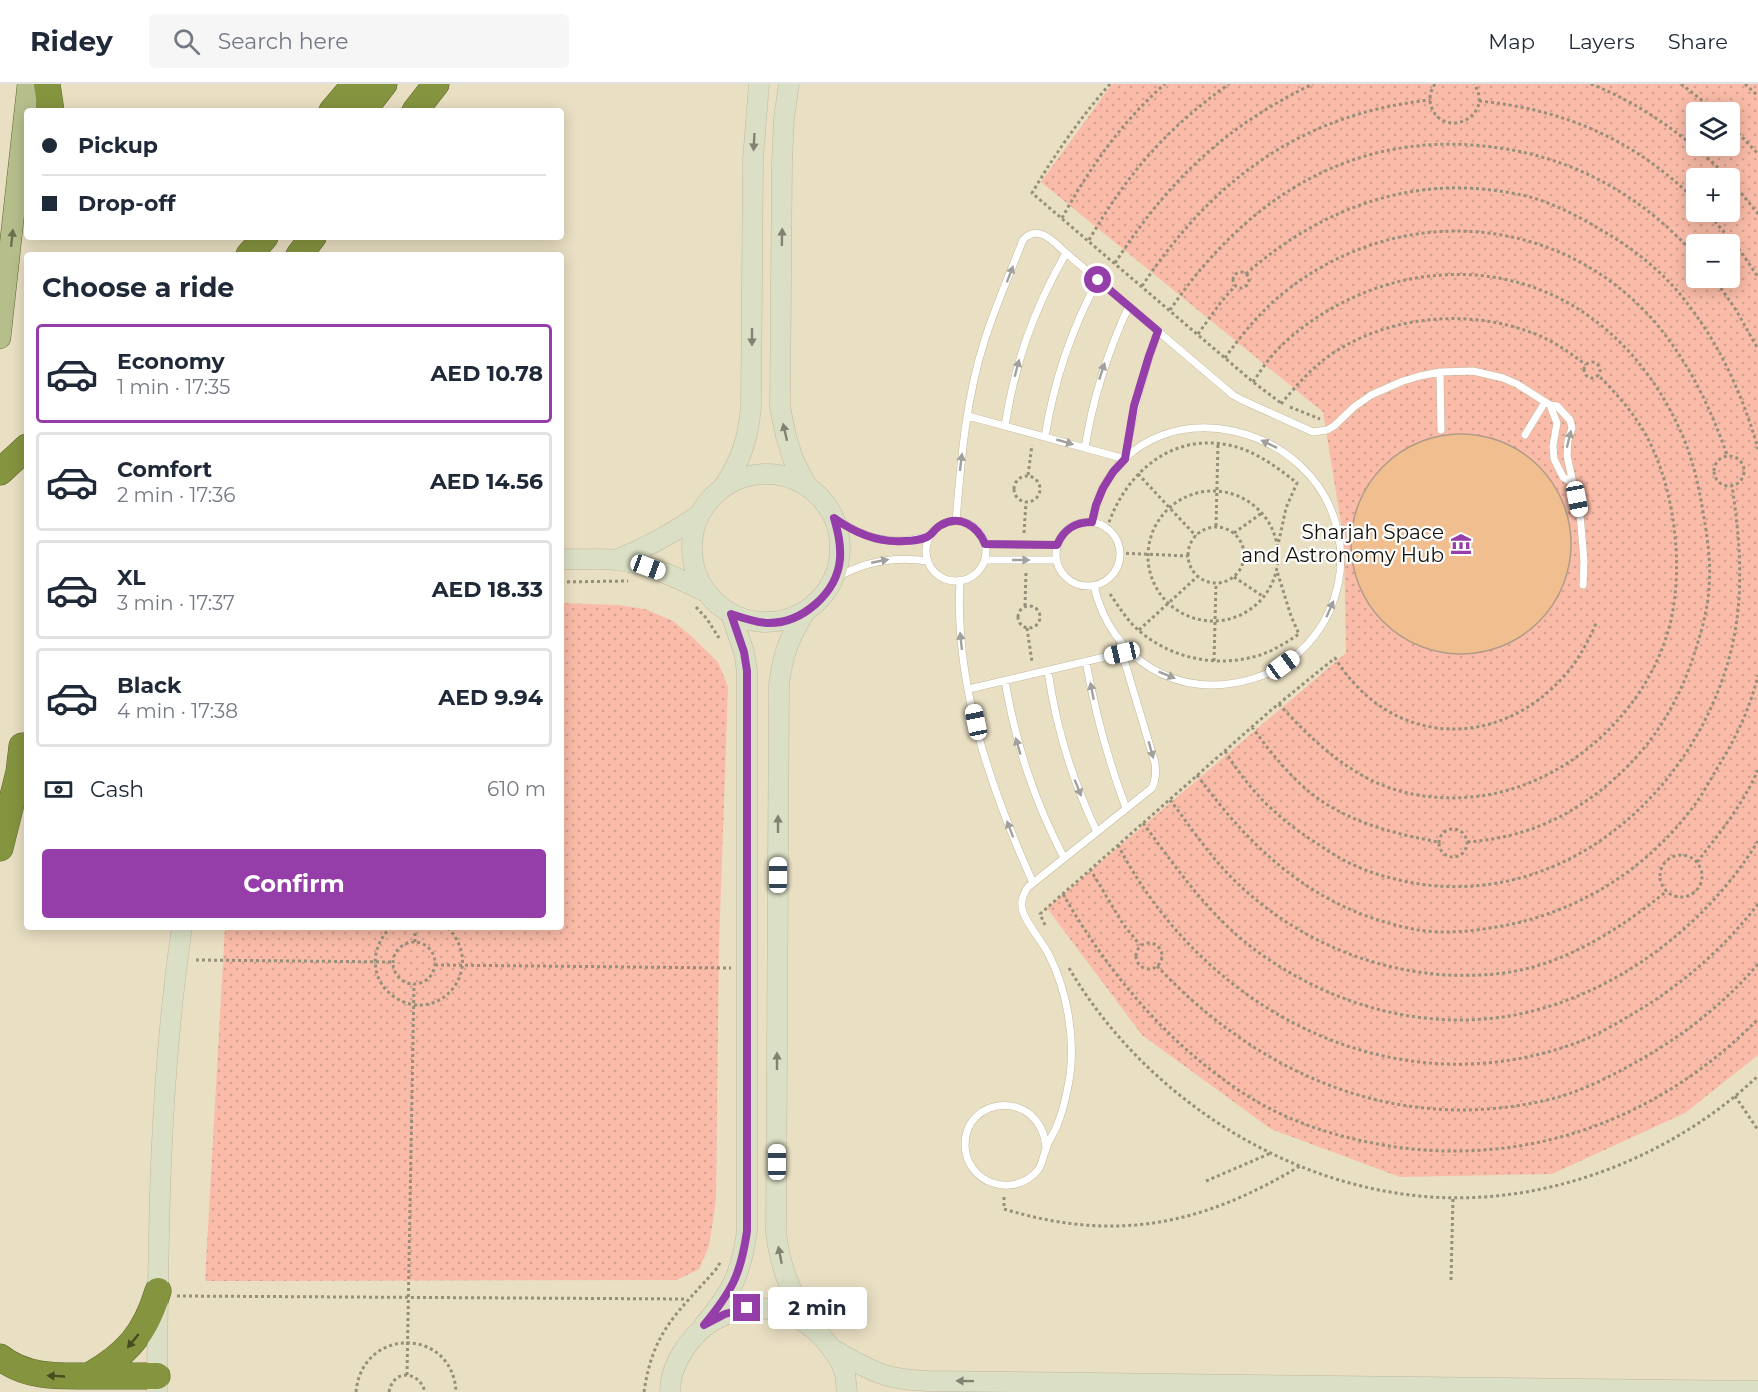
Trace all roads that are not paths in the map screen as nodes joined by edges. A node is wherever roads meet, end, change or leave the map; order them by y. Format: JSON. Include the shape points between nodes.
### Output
{"nodes":[{"id":1,"x":28,"y":84,"type":"edge"},
{"id":2,"x":47,"y":84,"type":"edge"},
{"id":3,"x":355,"y":84,"type":"edge"},
{"id":4,"x":384,"y":84,"type":"edge"},
{"id":5,"x":436,"y":84,"type":"edge"},
{"id":6,"x":759,"y":84,"type":"edge"},
{"id":7,"x":789,"y":84,"type":"edge"},
{"id":8,"x":25,"y":108,"type":"edge"},
{"id":9,"x":51,"y":108,"type":"edge"},
{"id":10,"x":335,"y":108,"type":"edge"},
{"id":11,"x":365,"y":108,"type":"edge"},
{"id":12,"x":417,"y":108,"type":"edge"},
{"id":13,"x":24,"y":120,"type":"edge"},
{"id":14,"x":262,"y":240,"type":"edge"},
{"id":15,"x":311,"y":240,"type":"edge"},
{"id":16,"x":252,"y":252,"type":"edge"},
{"id":17,"x":301,"y":252,"type":"edge"},
{"id":18,"x":1066,"y":253,"type":"junction"},
{"id":19,"x":1098,"y":280,"type":"junction"},
{"id":20,"x":1129,"y":306,"type":"junction"},
{"id":21,"x":1158,"y":331,"type":"junction"},
{"id":22,"x":0,"y":338,"type":"edge"},
{"id":23,"x":1440,"y":372,"type":"junction"},
{"id":24,"x":1548,"y":404,"type":"junction"},
{"id":25,"x":968,"y":416,"type":"junction"},
{"id":26,"x":1005,"y":426,"type":"junction"},
{"id":27,"x":1442,"y":430,"type":"dead end"},
{"id":28,"x":1525,"y":435,"type":"dead end"},
{"id":29,"x":1045,"y":437,"type":"junction"},
{"id":30,"x":1085,"y":448,"type":"junction"},
{"id":31,"x":24,"y":450,"type":"edge"},
{"id":32,"x":1125,"y":459,"type":"junction"},
{"id":33,"x":0,"y":472,"type":"edge"},
{"id":34,"x":1574,"y":484,"type":"junction"},
{"id":35,"x":807,"y":486,"type":"junction"},
{"id":36,"x":723,"y":487,"type":"junction"},
{"id":37,"x":699,"y":516,"type":"junction"},
{"id":38,"x":834,"y":518,"type":"junction"},
{"id":39,"x":956,"y":521,"type":"junction"},
{"id":40,"x":1092,"y":522,"type":"junction"},
{"id":41,"x":929,"y":536,"type":"junction"},
{"id":42,"x":985,"y":544,"type":"junction"},
{"id":43,"x":1057,"y":545,"type":"junction"},
{"id":44,"x":564,"y":560,"type":"edge"},
{"id":45,"x":616,"y":560,"type":"junction"},
{"id":46,"x":985,"y":560,"type":"junction"},
{"id":47,"x":1057,"y":560,"type":"junction"},
{"id":48,"x":928,"y":561,"type":"junction"},
{"id":49,"x":836,"y":578,"type":"junction"},
{"id":50,"x":960,"y":580,"type":"junction"},
{"id":51,"x":1098,"y":584,"type":"junction"},
{"id":52,"x":1583,"y":585,"type":"dead end"},
{"id":53,"x":700,"y":598,"type":"junction"},
{"id":54,"x":805,"y":612,"type":"junction"},
{"id":55,"x":731,"y":614,"type":"junction"},
{"id":56,"x":1126,"y":653,"type":"junction"},
{"id":57,"x":1086,"y":662,"type":"junction"},
{"id":58,"x":1048,"y":671,"type":"junction"},
{"id":59,"x":1005,"y":681,"type":"junction"},
{"id":60,"x":969,"y":689,"type":"junction"},
{"id":61,"x":24,"y":739,"type":"edge"},
{"id":62,"x":0,"y":794,"type":"edge"},
{"id":63,"x":1126,"y":808,"type":"junction"},
{"id":64,"x":1097,"y":832,"type":"junction"},
{"id":65,"x":0,"y":848,"type":"edge"},
{"id":66,"x":1064,"y":858,"type":"junction"},
{"id":67,"x":1033,"y":883,"type":"junction"},
{"id":68,"x":182,"y":930,"type":"edge"},
{"id":69,"x":1046,"y":1147,"type":"junction"},
{"id":70,"x":167,"y":1294,"type":"junction"},
{"id":71,"x":704,"y":1325,"type":"junction"},
{"id":72,"x":813,"y":1326,"type":"junction"},
{"id":73,"x":834,"y":1350,"type":"junction"},
{"id":74,"x":0,"y":1357,"type":"edge"},
{"id":75,"x":89,"y":1376,"type":"junction"},
{"id":76,"x":127,"y":1384,"type":"edge"},
{"id":77,"x":157,"y":1384,"type":"edge"},
{"id":78,"x":1758,"y":1391,"type":"edge"},
{"id":79,"x":670,"y":1392,"type":"edge"},
{"id":80,"x":847,"y":1392,"type":"edge"}],
"edges":[{"from":8,"to":1,"type":"main road","one_way":true},
{"from":2,"to":9,"type":"highway"},
{"from":3,"to":10,"type":"highway"},
{"from":4,"to":11,"type":"highway"},
{"from":5,"to":12,"type":"highway"},
{"from":6,"to":36,"type":"street","one_way":true,"via":[[753,159],[751,408],[744,450]]},
{"from":35,"to":7,"type":"street","one_way":true,"via":[[793,459],[780,407],[782,162]]},
{"from":22,"to":13,"type":"main road","one_way":true},
{"from":14,"to":16,"type":"highway"},
{"from":15,"to":17,"type":"highway"},
{"from":18,"to":19,"type":"lane"},
{"from":25,"to":18,"type":"lane","one_way":true,"via":[[985,339],[1023,240],[1032,233],[1044,234]]},
{"from":26,"to":18,"type":"lane","one_way":true,"via":[[1015,374],[1031,323]]},
{"from":19,"to":20,"type":"lane"},
{"from":19,"to":29,"type":"lane","via":[[1064,355]]},
{"from":20,"to":21,"type":"lane"},
{"from":30,"to":20,"type":"lane","one_way":true,"via":[[1101,374]]},
{"from":21,"to":23,"type":"lane","via":[[1233,395],[1313,432],[1327,430],[1379,391]]},
{"from":21,"to":32,"type":"lane","via":[[1134,406]]},
{"from":23,"to":24,"type":"lane","via":[[1473,371],[1503,378]]},
{"from":23,"to":27,"type":"lane"},
{"from":24,"to":28,"type":"lane"},
{"from":24,"to":34,"type":"lane","via":[[1557,423],[1554,459],[1563,477]]},
{"from":34,"to":24,"type":"lane","one_way":true,"via":[[1567,456],[1571,424],[1557,406]]},
{"from":25,"to":26,"type":"lane"},
{"from":39,"to":25,"type":"lane","one_way":true},
{"from":26,"to":29,"type":"lane"},
{"from":29,"to":30,"type":"lane","one_way":true},
{"from":30,"to":32,"type":"lane"},
{"from":31,"to":33,"type":"highway"},
{"from":32,"to":40,"type":"lane","via":[[1103,488]]},
{"from":56,"to":32,"type":"lane","one_way":true,"via":[[1152,669],[1192,682],[1238,682],[1269,672],[1296,656],[1318,632],[1335,596],[1341,556],[1337,524],[1324,494],[1293,458],[1265,441],[1202,427],[1161,436]]},
{"from":34,"to":52,"type":"lane","via":[[1582,538]]},
{"from":35,"to":36,"type":"street","via":[[787,477],[765,474],[743,477]]},
{"from":35,"to":38,"type":"street"},
{"from":36,"to":37,"type":"street"},
{"from":37,"to":45,"type":"street"},
{"from":37,"to":53,"type":"street","via":[[692,542]]},
{"from":38,"to":41,"type":"lane","via":[[874,538],[903,541]]},
{"from":38,"to":49,"type":"street","via":[[840,539]]},
{"from":39,"to":41,"type":"lane","via":[[941,525]]},
{"from":39,"to":42,"type":"lane","via":[[972,525]]},
{"from":40,"to":43,"type":"lane","via":[[1070,527]]},
{"from":40,"to":51,"type":"lane","via":[[1107,528],[1120,553],[1114,573]]},
{"from":41,"to":48,"type":"lane"},
{"from":42,"to":43,"type":"lane"},
{"from":42,"to":46,"type":"lane"},
{"from":43,"to":47,"type":"lane"},
{"from":44,"to":45,"type":"street"},
{"from":45,"to":53,"type":"street","via":[[678,578]]},
{"from":46,"to":47,"type":"lane","one_way":true},
{"from":46,"to":50,"type":"lane","via":[[973,576]]},
{"from":47,"to":51,"type":"lane","via":[[1070,580]]},
{"from":49,"to":48,"type":"lane","one_way":true,"via":[[875,561]]},
{"from":48,"to":50,"type":"lane","via":[[937,574]]},
{"from":49,"to":54,"type":"street","via":[[821,599]]},
{"from":60,"to":50,"type":"lane","one_way":true,"via":[[960,634]]},
{"from":51,"to":56,"type":"lane","via":[[1101,610]]},
{"from":53,"to":55,"type":"street"},
{"from":54,"to":55,"type":"street","via":[[768,623]]},
{"from":72,"to":54,"type":"street","one_way":true,"via":[[787,1283],[776,1233],[779,684],[790,636]]},
{"from":55,"to":71,"type":"street","via":[[747,671],[747,1231],[735,1282]]},
{"from":56,"to":57,"type":"lane"},
{"from":56,"to":63,"type":"lane","one_way":true,"via":[[1156,773],[1152,788]]},
{"from":57,"to":58,"type":"lane"},
{"from":63,"to":57,"type":"lane","one_way":true,"via":[[1104,741]]},
{"from":58,"to":59,"type":"lane"},
{"from":58,"to":64,"type":"lane","one_way":true,"via":[[1065,754]]},
{"from":59,"to":60,"type":"lane"},
{"from":66,"to":59,"type":"lane","one_way":true,"via":[[1026,772]]},
{"from":67,"to":60,"type":"lane","one_way":true,"via":[[988,768]]},
{"from":61,"to":62,"type":"highway"},
{"from":61,"to":65,"type":"highway"},
{"from":63,"to":64,"type":"lane"},
{"from":64,"to":66,"type":"lane"},
{"from":66,"to":67,"type":"lane"},
{"from":67,"to":69,"type":"lane","via":[[1024,894],[1023,913],[1058,978],[1071,1047],[1068,1088]]},
{"from":68,"to":70,"type":"street","via":[[163,1104]]},
{"from":69,"to":69,"type":"lane","via":[[1033,1175],[1004,1186],[976,1173],[965,1144],[978,1116],[1007,1105],[1035,1118]]},
{"from":70,"to":75,"type":"highway","one_way":true,"via":[[126,1350]]},
{"from":70,"to":77,"type":"street"},
{"from":71,"to":72,"type":"street","via":[[747,1308],[771,1308]]},
{"from":71,"to":79,"type":"street","via":[[676,1362]]},
{"from":72,"to":73,"type":"street"},
{"from":78,"to":73,"type":"street","one_way":true,"via":[[927,1381],[885,1376]]},
{"from":73,"to":80,"type":"street"},
{"from":75,"to":74,"type":"highway","one_way":true,"via":[[35,1374]]},
{"from":75,"to":76,"type":"highway"},
{"from":76,"to":77,"type":"highway"}]}
